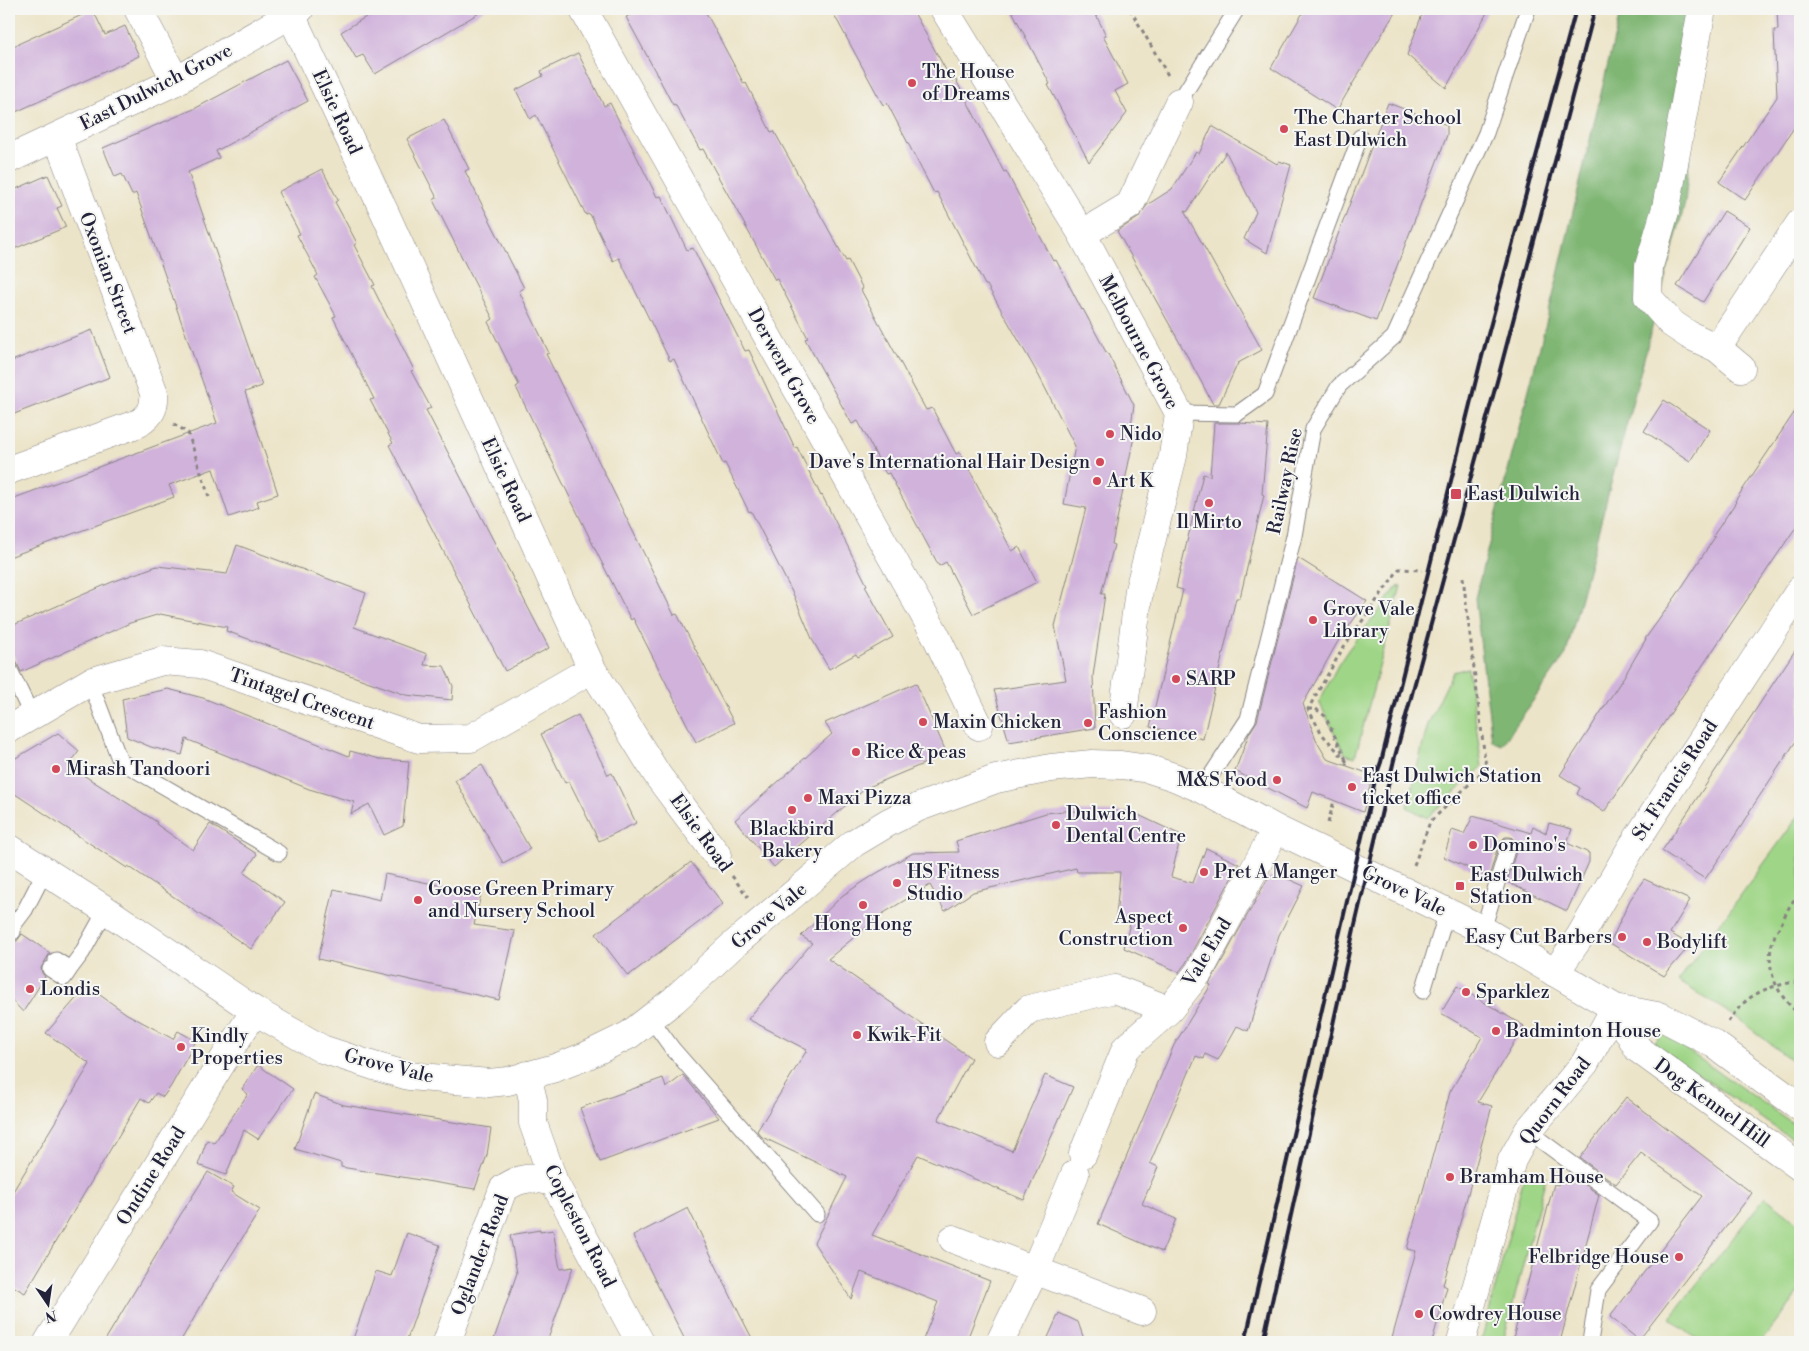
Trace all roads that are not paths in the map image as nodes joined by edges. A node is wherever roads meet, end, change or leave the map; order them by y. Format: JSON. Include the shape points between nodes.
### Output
{"nodes":[{"id":1,"x":138,"y":9,"type":"edge"},
{"id":2,"x":583,"y":9,"type":"edge"},
{"id":3,"x":944,"y":9,"type":"edge"},
{"id":4,"x":1237,"y":9,"type":"edge"},
{"id":5,"x":1528,"y":9,"type":"edge"},
{"id":6,"x":1702,"y":9,"type":"edge"},
{"id":7,"x":295,"y":12,"type":"edge"},
{"id":8,"x":176,"y":81,"type":"junction"},
{"id":9,"x":1180,"y":101,"type":"joint"},
{"id":10,"x":57,"y":137,"type":"junction"},
{"id":11,"x":1360,"y":137,"type":"dead end"},
{"id":12,"x":9,"y":159,"type":"edge"},
{"id":13,"x":1800,"y":224,"type":"edge"},
{"id":14,"x":1082,"y":234,"type":"junction"},
{"id":15,"x":1717,"y":348,"type":"junction"},
{"id":16,"x":1741,"y":368,"type":"dead end"},
{"id":17,"x":1178,"y":413,"type":"junction"},
{"id":18,"x":9,"y":470,"type":"edge"},
{"id":19,"x":1800,"y":590,"type":"edge"},
{"id":20,"x":9,"y":668,"type":"edge"},
{"id":21,"x":592,"y":669,"type":"junction"},
{"id":22,"x":90,"y":682,"type":"junction"},
{"id":23,"x":1123,"y":714,"type":"dead end"},
{"id":24,"x":20,"y":723,"type":"edge"},
{"id":25,"x":979,"y":726,"type":"dead end"},
{"id":26,"x":1202,"y":789,"type":"junction"},
{"id":27,"x":1276,"y":829,"type":"junction"},
{"id":28,"x":1508,"y":846,"type":"dead end"},
{"id":29,"x":9,"y":848,"type":"edge"},
{"id":30,"x":279,"y":853,"type":"dead end"},
{"id":31,"x":717,"y":855,"type":"road end"},
{"id":32,"x":45,"y":871,"type":"junction"},
{"id":33,"x":106,"y":910,"type":"junction"},
{"id":34,"x":1447,"y":912,"type":"junction"},
{"id":35,"x":1483,"y":930,"type":"junction"},
{"id":36,"x":10,"y":932,"type":"edge"},
{"id":37,"x":53,"y":964,"type":"dead end"},
{"id":38,"x":1555,"y":973,"type":"junction"},
{"id":39,"x":1423,"y":991,"type":"dead end"},
{"id":40,"x":1615,"y":1008,"type":"junction"},
{"id":41,"x":1169,"y":1010,"type":"junction"},
{"id":42,"x":255,"y":1012,"type":"junction"},
{"id":43,"x":651,"y":1019,"type":"junction"},
{"id":44,"x":998,"y":1042,"type":"dead end"},
{"id":45,"x":527,"y":1075,"type":"junction"},
{"id":46,"x":1800,"y":1107,"type":"edge"},
{"id":47,"x":1528,"y":1130,"type":"junction"},
{"id":48,"x":1800,"y":1167,"type":"edge"},
{"id":49,"x":554,"y":1182,"type":"junction"},
{"id":50,"x":817,"y":1214,"type":"dead end"},
{"id":51,"x":953,"y":1239,"type":"dead end"},
{"id":52,"x":1035,"y":1270,"type":"junction"},
{"id":53,"x":1142,"y":1311,"type":"dead end"},
{"id":54,"x":48,"y":1342,"type":"edge"},
{"id":55,"x":447,"y":1342,"type":"edge"},
{"id":56,"x":640,"y":1342,"type":"edge"},
{"id":57,"x":1000,"y":1342,"type":"edge"},
{"id":58,"x":1461,"y":1342,"type":"edge"},
{"id":59,"x":1590,"y":1342,"type":"edge"}],
"edges":[{"from":1,"to":8,"type":"street"},
{"from":2,"to":25,"type":"street","name":"Derwent Grove","via":[[935,634]]},
{"from":3,"to":14,"type":"street","name":"Melbourne Grove"},
{"from":4,"to":9,"type":"lane"},
{"from":5,"to":26,"type":"lane","name":"Railway Rise","via":[[1486,133],[1394,337],[1340,386],[1313,429],[1294,536],[1248,719]]},
{"from":6,"to":15,"type":"street","via":[[1666,208],[1649,266],[1648,297],[1671,322]]},
{"from":7,"to":8,"type":"street","name":"East Dulwich Grove"},
{"from":7,"to":21,"type":"street","name":"Elsie Road"},
{"from":8,"to":10,"type":"street","name":"East Dulwich Grove"},
{"from":9,"to":14,"type":"street","via":[[1130,205]]},
{"from":10,"to":12,"type":"street","name":"East Dulwich Grove"},
{"from":10,"to":18,"type":"street","name":"Oxonian Street","via":[[154,393],[153,410],[139,423]]},
{"from":11,"to":17,"type":"lane","via":[[1265,394],[1237,414]]},
{"from":13,"to":15,"type":"street"},
{"from":14,"to":17,"type":"street","name":"Melbourne Grove"},
{"from":15,"to":16,"type":"street"},
{"from":17,"to":23,"type":"street","name":"Melbourne Grove","via":[[1173,456],[1139,590]]},
{"from":19,"to":38,"type":"street","name":"St. Francis Road","via":[[1630,850]]},
{"from":20,"to":24,"type":"lane"},
{"from":21,"to":22,"type":"street","name":"Tintagel Crescent","via":[[471,738],[420,739],[200,664],[162,661]]},
{"from":21,"to":31,"type":"street","name":"Elsie Road","via":[[658,776]]},
{"from":22,"to":24,"type":"street","name":"Tintagel Crescent"},
{"from":22,"to":30,"type":"lane","via":[[120,761]]},
{"from":26,"to":27,"type":"street","name":"Grove Vale"},
{"from":26,"to":43,"type":"street","name":"Grove Vale","via":[[1157,772],[1122,765],[1092,764],[996,779],[919,807],[854,843]]},
{"from":27,"to":34,"type":"street","name":"Grove Vale"},
{"from":27,"to":41,"type":"street","name":"Vale End","via":[[1199,972]]},
{"from":28,"to":35,"type":"lane"},
{"from":29,"to":32,"type":"street","name":"Grove Vale"},
{"from":32,"to":33,"type":"street","name":"Grove Vale"},
{"from":32,"to":36,"type":"lane"},
{"from":33,"to":37,"type":"lane","via":[[70,969]]},
{"from":33,"to":42,"type":"street","name":"Grove Vale"},
{"from":34,"to":35,"type":"street","name":"Grove Vale"},
{"from":34,"to":39,"type":"lane"},
{"from":35,"to":38,"type":"street","name":"Grove Vale"},
{"from":38,"to":40,"type":"street"},
{"from":40,"to":46,"type":"street","via":[[1662,1017],[1714,1044]]},
{"from":40,"to":47,"type":"street","name":"Quorn Road","via":[[1586,1064]]},
{"from":40,"to":48,"type":"street","name":"Dog Kennel Hill","via":[[1638,1049]]},
{"from":41,"to":44,"type":"street","via":[[1115,989],[1030,1009]]},
{"from":41,"to":52,"type":"street","name":"Vale End","via":[[1126,1048]]},
{"from":42,"to":45,"type":"street","name":"Grove Vale","via":[[322,1048],[410,1076],[489,1083]]},
{"from":42,"to":54,"type":"street","name":"Ondine Road"},
{"from":43,"to":45,"type":"street","name":"Grove Vale","via":[[609,1046],[555,1068]]},
{"from":43,"to":50,"type":"lane","via":[[672,1048]]},
{"from":45,"to":49,"type":"street","name":"Copleston Road","via":[[533,1100],[533,1123]]},
{"from":47,"to":58,"type":"street","name":"Quorn Road","via":[[1512,1160]]},
{"from":47,"to":59,"type":"lane","via":[[1650,1221],[1598,1290]]},
{"from":49,"to":55,"type":"street","name":"Oglander Road","via":[[525,1178],[503,1189]]},
{"from":49,"to":56,"type":"street","name":"Copleston Road"},
{"from":51,"to":52,"type":"street"},
{"from":52,"to":53,"type":"street"},
{"from":52,"to":57,"type":"street","name":"Vale End"}]}
